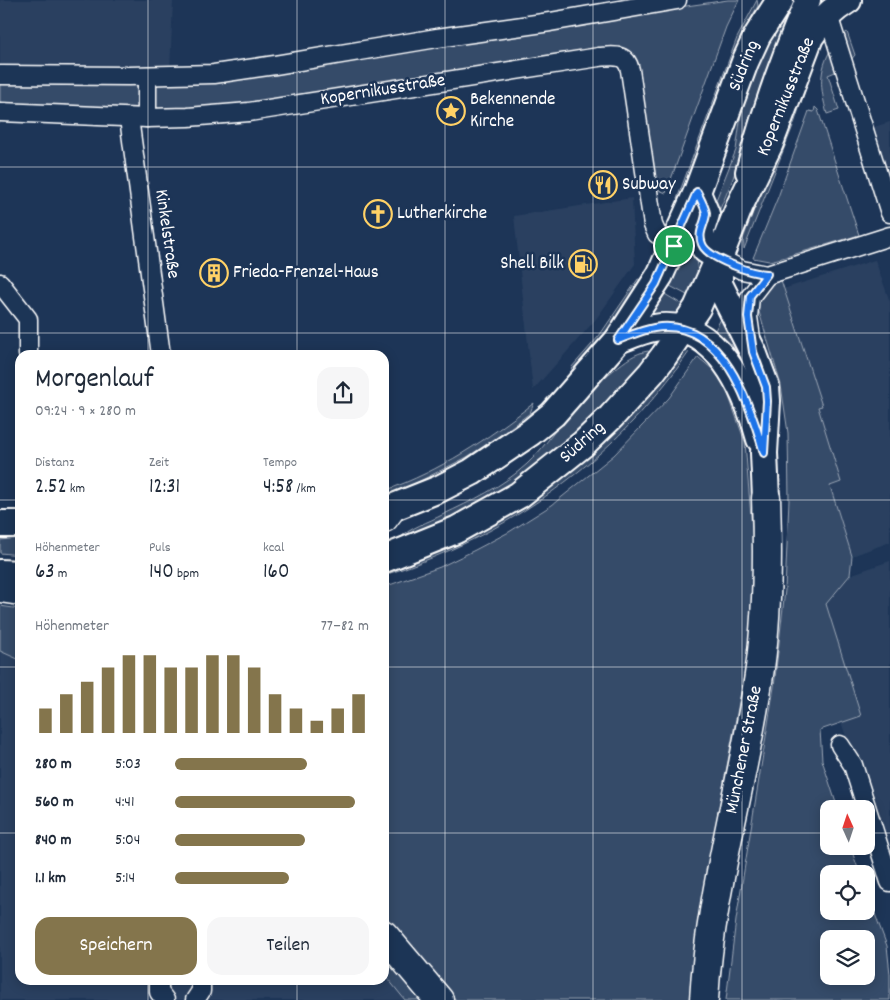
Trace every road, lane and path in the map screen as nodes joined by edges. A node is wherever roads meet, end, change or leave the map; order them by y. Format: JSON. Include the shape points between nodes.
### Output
{"nodes":[{"id":1,"x":677,"y":0,"type":"edge"},
{"id":2,"x":780,"y":0,"type":"edge"},
{"id":3,"x":833,"y":3,"type":"edge"},
{"id":4,"x":0,"y":75,"type":"edge"},
{"id":5,"x":147,"y":76,"type":"junction"},
{"id":6,"x":0,"y":112,"type":"edge"},
{"id":7,"x":138,"y":118,"type":"junction"},
{"id":8,"x":697,"y":192,"type":"junction"},
{"id":9,"x":740,"y":205,"type":"joint"},
{"id":10,"x":890,"y":213,"type":"edge"},
{"id":11,"x":890,"y":236,"type":"edge"},
{"id":12,"x":674,"y":246,"type":"junction"},
{"id":13,"x":719,"y":258,"type":"junction"},
{"id":14,"x":767,"y":274,"type":"junction"},
{"id":15,"x":0,"y":283,"type":"edge"},
{"id":16,"x":681,"y":329,"type":"junction"},
{"id":17,"x":618,"y":340,"type":"junction"},
{"id":18,"x":28,"y":350,"type":"edge"},
{"id":19,"x":160,"y":350,"type":"edge"},
{"id":20,"x":753,"y":352,"type":"junction"},
{"id":21,"x":764,"y":453,"type":"junction"},
{"id":22,"x":766,"y":498,"type":"joint"},
{"id":23,"x":389,"y":512,"type":"edge"},
{"id":24,"x":389,"y":557,"type":"edge"},
{"id":25,"x":840,"y":745,"type":"dead end"},
{"id":26,"x":889,"y":874,"type":"edge"},
{"id":27,"x":389,"y":941,"type":"edge"},
{"id":28,"x":159,"y":985,"type":"edge"},
{"id":29,"x":201,"y":985,"type":"edge"},
{"id":30,"x":164,"y":1000,"type":"edge"},
{"id":31,"x":195,"y":1000,"type":"edge"},
{"id":32,"x":440,"y":1000,"type":"edge"},
{"id":33,"x":704,"y":1000,"type":"edge"}],
"edges":[{"from":1,"to":5,"type":"street","via":[[214,74]]},
{"from":2,"to":8,"type":"main road","name":"Südring","via":[[745,62]]},
{"from":3,"to":9,"type":"main road","name":"Kopernikusstraße","via":[[810,36],[770,143]]},
{"from":3,"to":10,"type":"street","via":[[846,69]]},
{"from":4,"to":5,"type":"street"},
{"from":5,"to":7,"type":"street","name":"Kinkelstraße"},
{"from":6,"to":7,"type":"street","name":"Kopernikusstraße"},
{"from":7,"to":12,"type":"street","name":"Kopernikusstraße","via":[[249,112],[599,57],[622,57],[630,70],[653,225],[657,234]]},
{"from":7,"to":19,"type":"street","name":"Kinkelstraße"},
{"from":8,"to":12,"type":"main road","name":"Südring"},
{"from":8,"to":13,"type":"main road","via":[[706,214],[701,230],[702,244]]},
{"from":9,"to":13,"type":"main road","name":"Südring"},
{"from":11,"to":14,"type":"street"},
{"from":12,"to":17,"type":"main road","name":"Südring","via":[[656,284]]},
{"from":13,"to":14,"type":"street","via":[[742,270]]},
{"from":13,"to":16,"type":"main road","name":"Südring","via":[[697,308]]},
{"from":13,"to":20,"type":"main road","via":[[719,284]]},
{"from":14,"to":20,"type":"street","via":[[750,296],[748,317]]},
{"from":15,"to":18,"type":"street","via":[[28,319]]},
{"from":16,"to":17,"type":"main road","via":[[654,328]]},
{"from":16,"to":21,"type":"main road","via":[[703,339],[726,360],[743,391]]},
{"from":16,"to":24,"type":"main road","name":"Südring","via":[[664,356],[611,417],[553,470],[519,494],[456,530]]},
{"from":17,"to":23,"type":"main road","name":"Südring","via":[[553,414],[531,432],[472,472]]},
{"from":20,"to":21,"type":"main road","via":[[766,387]]},
{"from":21,"to":22,"type":"main road"},
{"from":22,"to":33,"type":"highway","name":"Münchener Straße","via":[[767,570],[760,670],[715,908]]},
{"from":25,"to":26,"type":"street","via":[[853,765]]},
{"from":27,"to":32,"type":"highway"},
{"from":28,"to":30,"type":"street"},
{"from":29,"to":31,"type":"street"}]}
